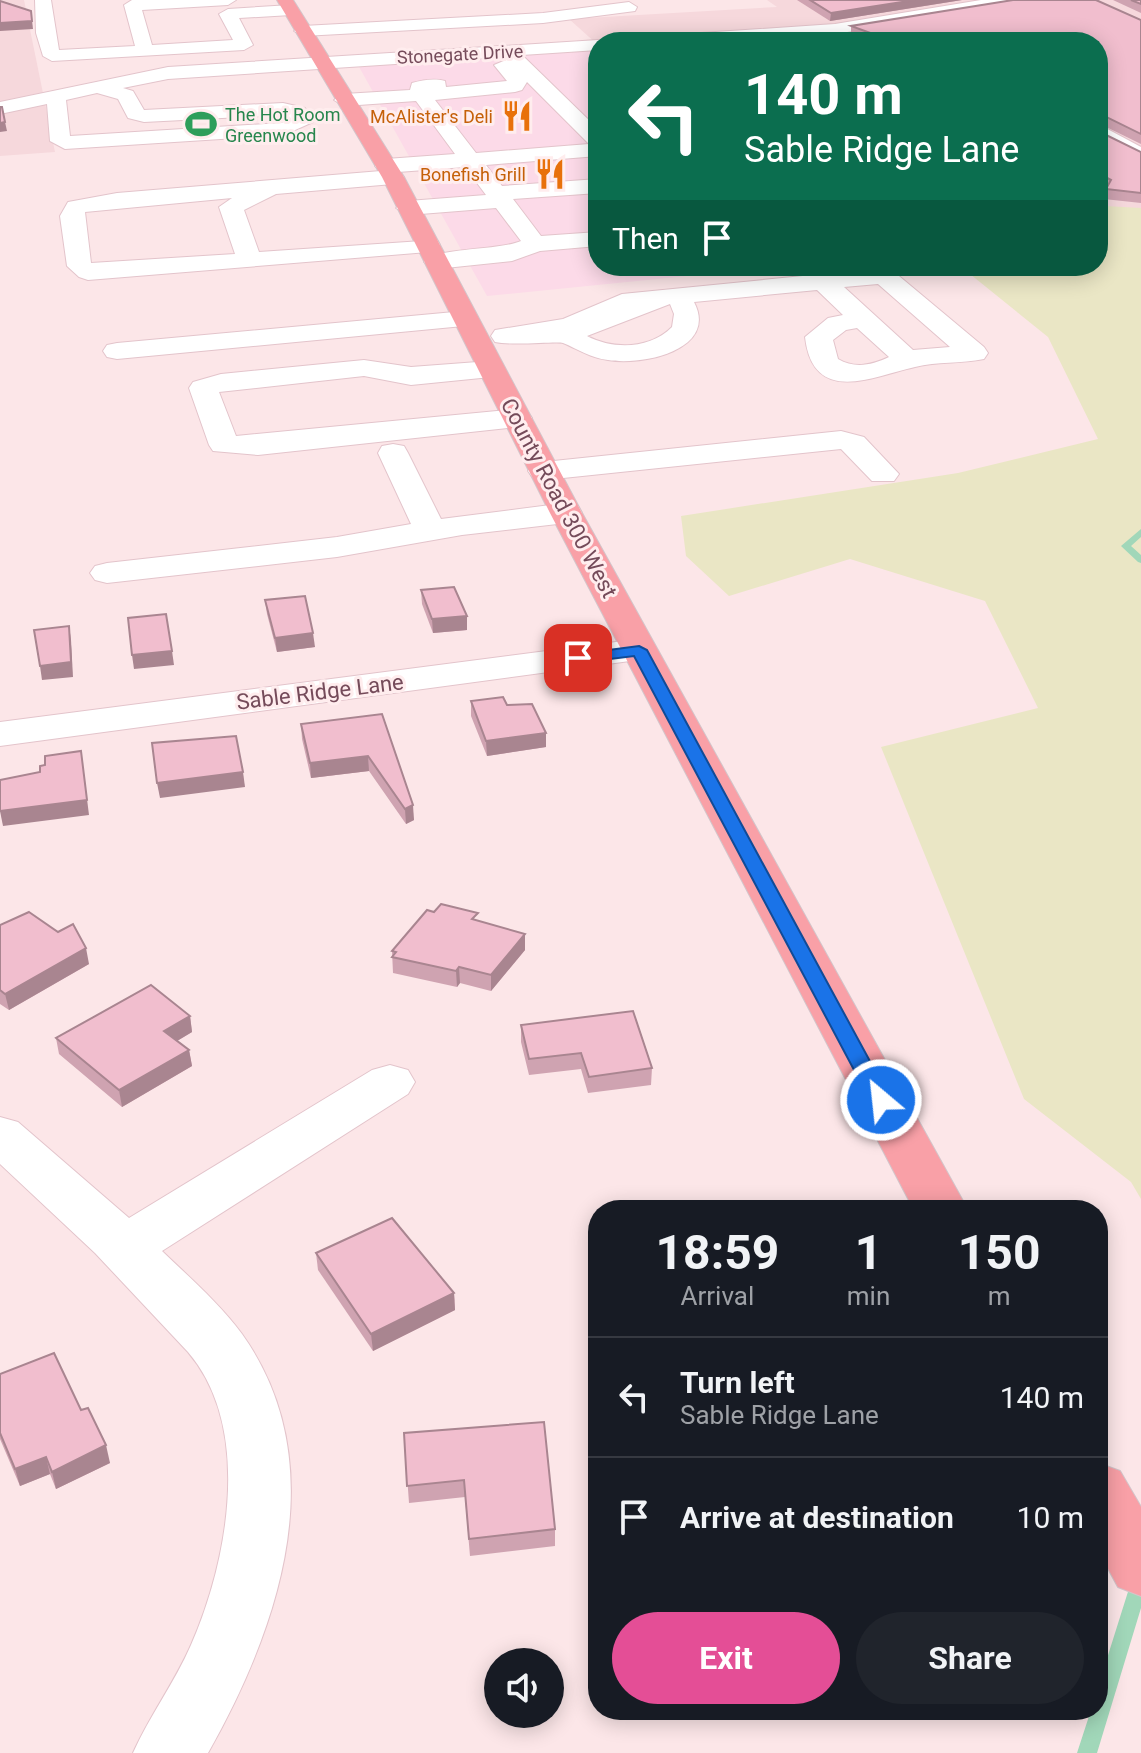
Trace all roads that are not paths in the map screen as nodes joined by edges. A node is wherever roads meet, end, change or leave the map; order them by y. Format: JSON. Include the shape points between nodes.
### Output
{"nodes":[{"id":1,"x":43,"y":0,"type":"edge"},
{"id":2,"x":1012,"y":0,"type":"edge"},
{"id":3,"x":181,"y":3,"type":"junction"},
{"id":4,"x":228,"y":5,"type":"edge"},
{"id":5,"x":882,"y":6,"type":"edge"},
{"id":6,"x":629,"y":7,"type":"dead end"},
{"id":7,"x":299,"y":19,"type":"edge"},
{"id":8,"x":904,"y":19,"type":"junction"},
{"id":9,"x":820,"y":32,"type":"edge"},
{"id":10,"x":927,"y":32,"type":"edge"},
{"id":11,"x":579,"y":46,"type":"junction"},
{"id":12,"x":588,"y":46,"type":"edge"},
{"id":13,"x":199,"y":48,"type":"junction"},
{"id":14,"x":145,"y":51,"type":"junction"},
{"id":15,"x":588,"y":58,"type":"edge"},
{"id":16,"x":379,"y":59,"type":"junction"},
{"id":17,"x":510,"y":60,"type":"junction"},
{"id":18,"x":218,"y":76,"type":"junction"},
{"id":19,"x":144,"y":77,"type":"junction"},
{"id":20,"x":278,"y":80,"type":"dead end"},
{"id":21,"x":95,"y":87,"type":"junction"},
{"id":22,"x":118,"y":93,"type":"junction"},
{"id":23,"x":421,"y":95,"type":"junction"},
{"id":24,"x":56,"y":96,"type":"junction"},
{"id":25,"x":344,"y":100,"type":"junction"},
{"id":26,"x":0,"y":108,"type":"edge"},
{"id":27,"x":553,"y":127,"type":"dead end"},
{"id":28,"x":588,"y":130,"type":"edge"},
{"id":29,"x":481,"y":132,"type":"dead end"},
{"id":30,"x":588,"y":134,"type":"edge"},
{"id":31,"x":1108,"y":136,"type":"edge"},
{"id":32,"x":588,"y":137,"type":"edge"},
{"id":33,"x":307,"y":143,"type":"dead end"},
{"id":34,"x":463,"y":147,"type":"junction"},
{"id":35,"x":1141,"y":156,"type":"edge"},
{"id":36,"x":184,"y":157,"type":"dead end"},
{"id":37,"x":383,"y":173,"type":"junction"},
{"id":38,"x":278,"y":187,"type":"junction"},
{"id":39,"x":588,"y":188,"type":"edge"},
{"id":40,"x":504,"y":202,"type":"junction"},
{"id":41,"x":588,"y":205,"type":"edge"},
{"id":42,"x":588,"y":240,"type":"edge"},
{"id":43,"x":535,"y":244,"type":"junction"},
{"id":44,"x":316,"y":254,"type":"junction"},
{"id":45,"x":432,"y":254,"type":"junction"},
{"id":46,"x":250,"y":260,"type":"junction"},
{"id":47,"x":822,"y":281,"type":"junction"},
{"id":48,"x":667,"y":297,"type":"junction"},
{"id":49,"x":862,"y":319,"type":"junction"},
{"id":50,"x":569,"y":330,"type":"junction"},
{"id":51,"x":484,"y":340,"type":"junction"},
{"id":52,"x":117,"y":351,"type":"dead end"},
{"id":53,"x":907,"y":359,"type":"junction"},
{"id":54,"x":517,"y":418,"type":"junction"},
{"id":55,"x":393,"y":453,"type":"dead end"},
{"id":56,"x":544,"y":471,"type":"junction"},
{"id":57,"x":883,"y":474,"type":"dead end"},
{"id":58,"x":566,"y":513,"type":"junction"},
{"id":59,"x":431,"y":531,"type":"junction"},
{"id":60,"x":107,"y":573,"type":"dead end"},
{"id":61,"x":639,"y":650,"type":"junction"},
{"id":62,"x":0,"y":734,"type":"edge"},
{"id":63,"x":390,"y":1082,"type":"dead end"},
{"id":64,"x":0,"y":1135,"type":"edge"},
{"id":65,"x":936,"y":1200,"type":"edge"},
{"id":66,"x":127,"y":1246,"type":"junction"},
{"id":67,"x":1108,"y":1508,"type":"edge"},
{"id":68,"x":1141,"y":1567,"type":"edge"},
{"id":69,"x":169,"y":1753,"type":"edge"}],
"edges":[{"from":1,"to":14,"type":"street","via":[[52,56]]},
{"from":2,"to":8,"type":"street"},
{"from":3,"to":4,"type":"street"},
{"from":3,"to":13,"type":"street"},
{"from":3,"to":14,"type":"street","via":[[132,5]]},
{"from":4,"to":7,"type":"street"},
{"from":4,"to":13,"type":"street","via":[[244,45]]},
{"from":5,"to":8,"type":"street"},
{"from":6,"to":7,"type":"street","via":[[543,18]]},
{"from":7,"to":16,"type":"street","name":"Stonegate Drive"},
{"from":7,"to":18,"type":"street"},
{"from":7,"to":25,"type":"main road","name":"County Road 300 West"},
{"from":8,"to":9,"type":"street"},
{"from":8,"to":10,"type":"street"},
{"from":11,"to":12,"type":"street","name":"Stonegate Drive"},
{"from":11,"to":16,"type":"street","via":[[530,39],[376,50]]},
{"from":11,"to":17,"type":"street","name":"Stonegate Drive"},
{"from":13,"to":14,"type":"street"},
{"from":14,"to":19,"type":"street","via":[[127,67]]},
{"from":15,"to":17,"type":"street"},
{"from":16,"to":17,"type":"street","name":"Stonegate Drive"},
{"from":17,"to":23,"type":"street","via":[[515,86]]},
{"from":17,"to":28,"type":"street"},
{"from":18,"to":19,"type":"street"},
{"from":18,"to":20,"type":"street"},
{"from":18,"to":22,"type":"street"},
{"from":19,"to":21,"type":"street"},
{"from":21,"to":22,"type":"street"},
{"from":21,"to":24,"type":"street"},
{"from":22,"to":24,"type":"street","via":[[129,97],[135,114],[144,116],[283,109],[298,112],[303,122],[284,129],[65,143],[60,141]]},
{"from":23,"to":25,"type":"street"},
{"from":23,"to":34,"type":"street"},
{"from":24,"to":26,"type":"street"},
{"from":25,"to":37,"type":"main road","name":"County Road 300 West"},
{"from":27,"to":30,"type":"street"},
{"from":29,"to":34,"type":"street"},
{"from":31,"to":35,"type":"street"},
{"from":32,"to":34,"type":"street"},
{"from":33,"to":36,"type":"street","via":[[283,138],[194,146]]},
{"from":34,"to":37,"type":"street"},
{"from":34,"to":40,"type":"street"},
{"from":37,"to":38,"type":"street"},
{"from":37,"to":40,"type":"street"},
{"from":37,"to":45,"type":"main road","name":"County Road 300 West"},
{"from":38,"to":44,"type":"street"},
{"from":38,"to":46,"type":"street","via":[[231,207]]},
{"from":38,"to":46,"type":"street","via":[[117,200],[76,207],[72,216],[79,266],[88,272]]},
{"from":39,"to":40,"type":"street"},
{"from":40,"to":41,"type":"street"},
{"from":40,"to":43,"type":"street"},
{"from":42,"to":43,"type":"street"},
{"from":43,"to":45,"type":"street","via":[[512,254]]},
{"from":44,"to":45,"type":"street"},
{"from":44,"to":46,"type":"street"},
{"from":45,"to":51,"type":"main road","name":"County Road 300 West"},
{"from":47,"to":48,"type":"street"},
{"from":47,"to":49,"type":"street"},
{"from":47,"to":53,"type":"street","via":[[888,277],[974,351]]},
{"from":48,"to":50,"type":"street"},
{"from":48,"to":50,"type":"street","via":[[689,309],[689,316],[678,337],[660,349],[605,353],[578,344]]},
{"from":49,"to":53,"type":"street"},
{"from":49,"to":53,"type":"street","via":[[837,324],[819,337],[828,366],[864,375],[884,372]]},
{"from":50,"to":51,"type":"street"},
{"from":51,"to":52,"type":"street"},
{"from":51,"to":54,"type":"main road","name":"County Road 300 West"},
{"from":51,"to":54,"type":"street","via":[[411,376],[364,368],[203,388],[224,445],[258,446]]},
{"from":54,"to":56,"type":"main road","name":"County Road 300 West"},
{"from":55,"to":59,"type":"street"},
{"from":56,"to":57,"type":"street","via":[[831,440],[853,443]]},
{"from":56,"to":58,"type":"main road","name":"County Road 300 West"},
{"from":58,"to":59,"type":"street"},
{"from":58,"to":61,"type":"main road","name":"County Road 300 West"},
{"from":59,"to":60,"type":"street"},
{"from":61,"to":62,"type":"street","name":"Sable Ridge Lane"},
{"from":61,"to":65,"type":"main road","name":"County Road 300 West"},
{"from":63,"to":66,"type":"street"},
{"from":64,"to":66,"type":"street"},
{"from":66,"to":69,"type":"street","via":[[222,1352],[248,1406],[256,1437],[258,1536],[230,1640],[205,1695]]},
{"from":67,"to":68,"type":"main road"}]}
